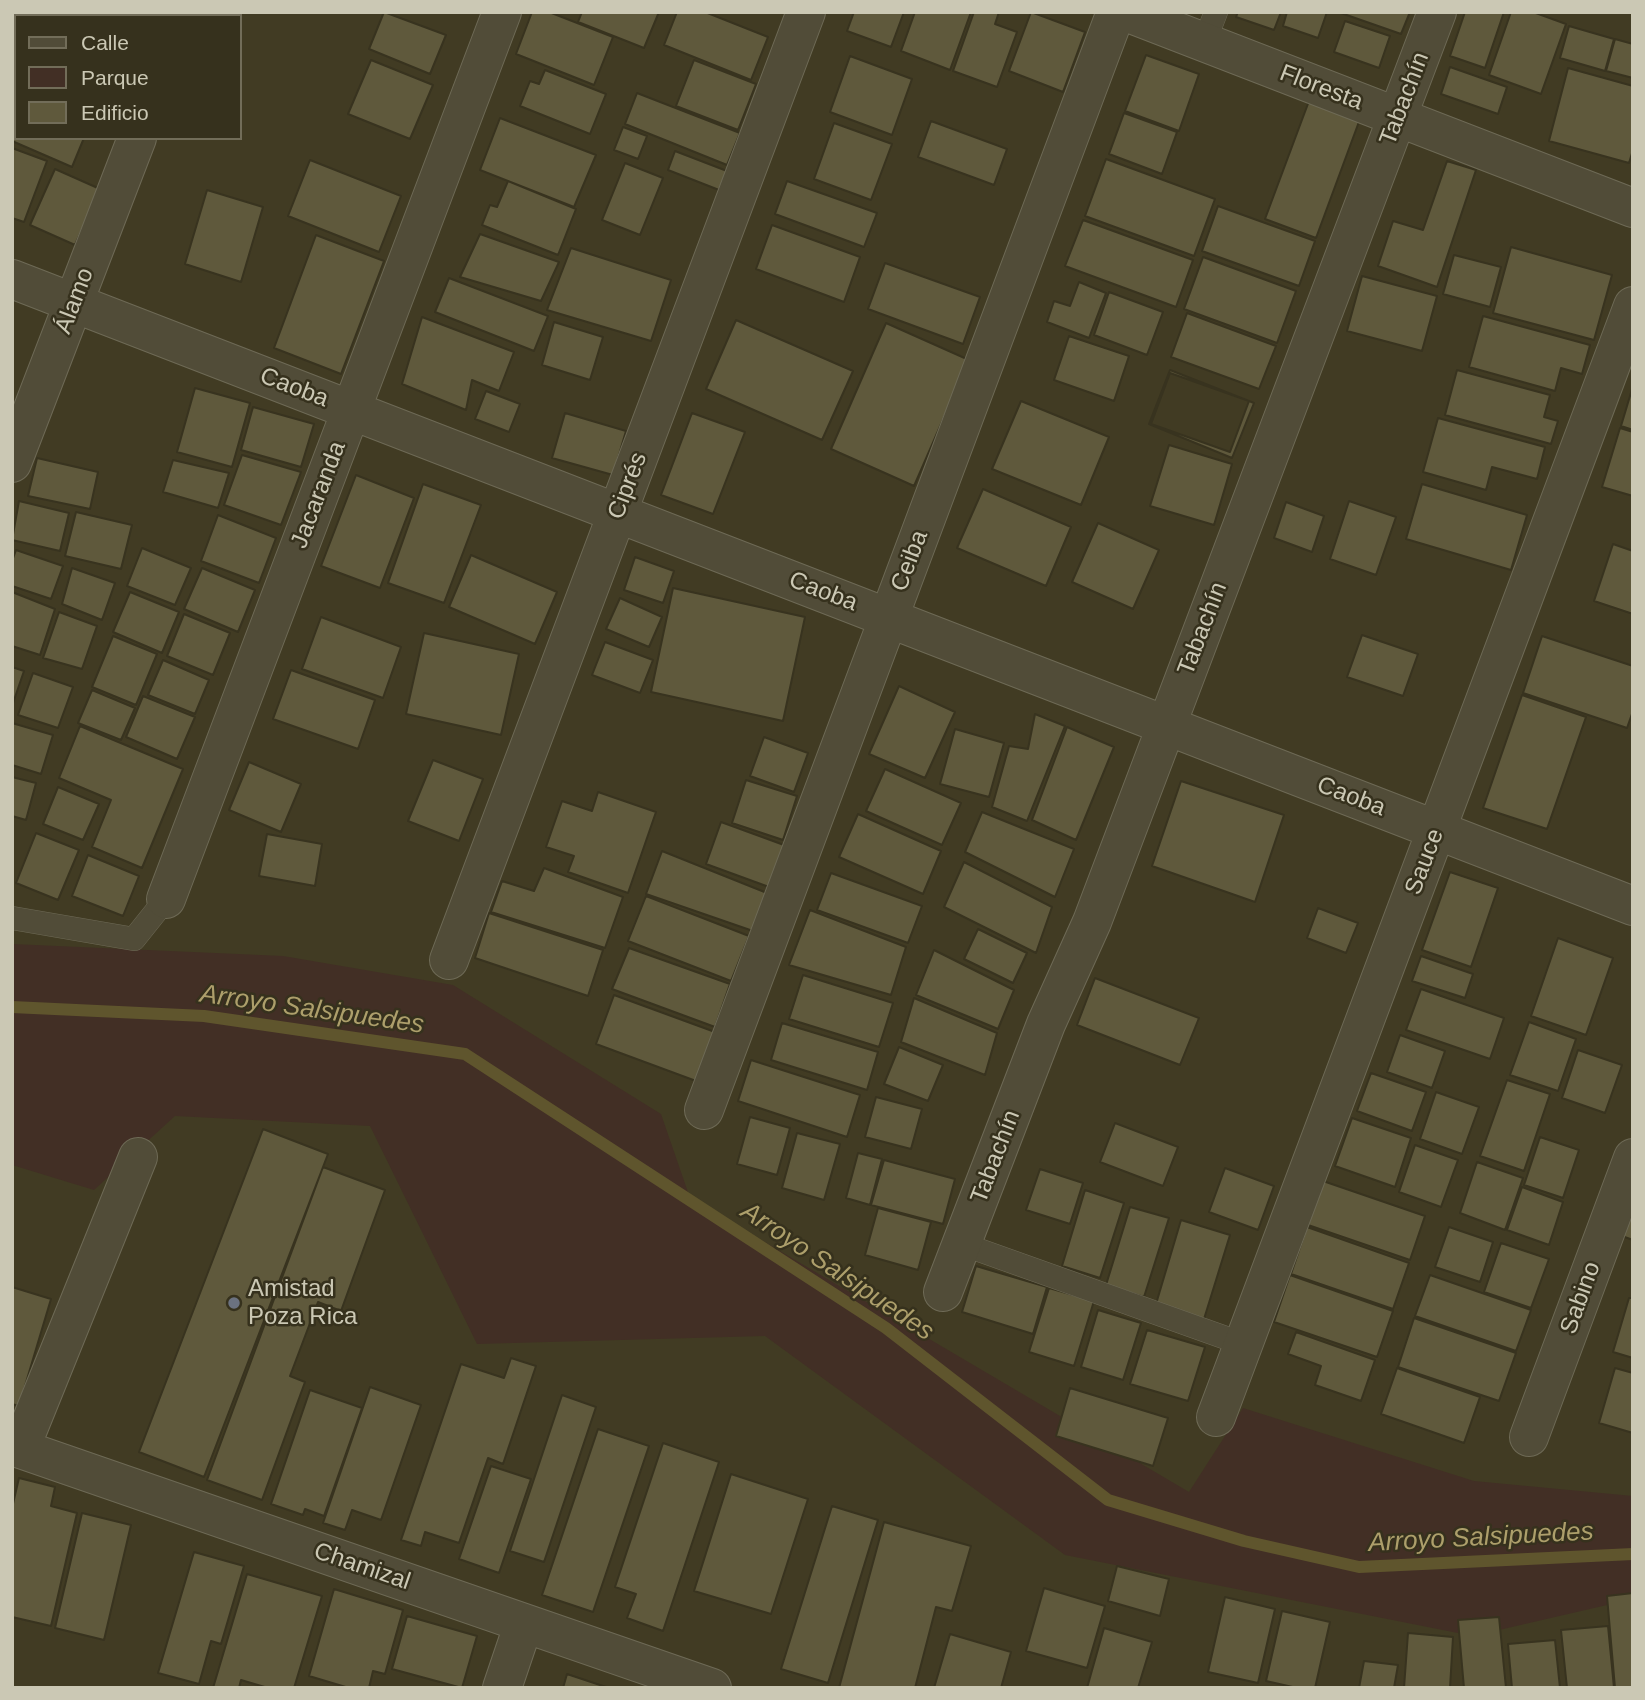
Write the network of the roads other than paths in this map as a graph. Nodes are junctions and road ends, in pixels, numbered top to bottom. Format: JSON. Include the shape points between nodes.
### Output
{"nodes":[{"id":1,"x":502,"y":12,"type":"edge"},
{"id":2,"x":806,"y":12,"type":"edge"},
{"id":3,"x":1116,"y":12,"type":"edge"},
{"id":4,"x":1126,"y":12,"type":"edge"},
{"id":5,"x":1437,"y":12,"type":"edge"},
{"id":6,"x":1210,"y":27,"type":"edge"},
{"id":7,"x":1398,"y":117,"type":"junction"},
{"id":8,"x":136,"y":140,"type":"edge"},
{"id":9,"x":1633,"y":208,"type":"edge"},
{"id":10,"x":12,"y":279,"type":"edge"},
{"id":11,"x":74,"y":303,"type":"junction"},
{"id":12,"x":1633,"y":306,"type":"edge"},
{"id":13,"x":352,"y":410,"type":"junction"},
{"id":14,"x":12,"y":463,"type":"edge"},
{"id":15,"x":618,"y":513,"type":"junction"},
{"id":16,"x":889,"y":618,"type":"junction"},
{"id":17,"x":1167,"y":726,"type":"junction"},
{"id":18,"x":1436,"y":830,"type":"junction"},
{"id":19,"x":166,"y":899,"type":"joint"},
{"id":20,"x":1633,"y":905,"type":"edge"},
{"id":21,"x":12,"y":918,"type":"edge"},
{"id":22,"x":449,"y":960,"type":"dead end"},
{"id":23,"x":704,"y":1110,"type":"dead end"},
{"id":24,"x":138,"y":1157,"type":"dead end"},
{"id":25,"x":1633,"y":1158,"type":"edge"},
{"id":26,"x":962,"y":1244,"type":"junction"},
{"id":27,"x":943,"y":1292,"type":"dead end"},
{"id":28,"x":1242,"y":1344,"type":"junction"},
{"id":29,"x":1216,"y":1417,"type":"dead end"},
{"id":30,"x":1529,"y":1437,"type":"dead end"},
{"id":31,"x":16,"y":1448,"type":"edge"},
{"id":32,"x":524,"y":1623,"type":"junction"},
{"id":33,"x":502,"y":1688,"type":"edge"},
{"id":34,"x":712,"y":1688,"type":"edge"}],
"edges":[{"from":1,"to":13,"type":"street","name":"Jacaranda"},
{"from":2,"to":15,"type":"street","name":"Ciprés"},
{"from":3,"to":16,"type":"street","name":"Ceiba"},
{"from":4,"to":6,"type":"street","name":"Floresta"},
{"from":5,"to":7,"type":"street","name":"Tabachín"},
{"from":6,"to":7,"type":"street","name":"Floresta"},
{"from":7,"to":9,"type":"street","name":"Floresta"},
{"from":7,"to":17,"type":"street","name":"Tabachín"},
{"from":8,"to":11,"type":"street","name":"Álamo"},
{"from":10,"to":11,"type":"street","name":"Caoba"},
{"from":11,"to":13,"type":"street","name":"Caoba"},
{"from":11,"to":14,"type":"street","name":"Álamo"},
{"from":12,"to":18,"type":"street","name":"Sauce"},
{"from":13,"to":15,"type":"street","name":"Caoba"},
{"from":13,"to":19,"type":"street","name":"Jacaranda"},
{"from":15,"to":16,"type":"street","name":"Caoba"},
{"from":15,"to":22,"type":"street","name":"Ciprés"},
{"from":16,"to":17,"type":"street","name":"Caoba"},
{"from":16,"to":23,"type":"street","name":"Ceiba"},
{"from":17,"to":18,"type":"street","name":"Caoba"},
{"from":17,"to":26,"type":"street","name":"Tabachín"},
{"from":18,"to":20,"type":"street","name":"Caoba"},
{"from":18,"to":28,"type":"street","name":"Sauce"},
{"from":19,"to":21,"type":"lane","via":[[134,939]]},
{"from":24,"to":31,"type":"street"},
{"from":25,"to":30,"type":"street","name":"Sabino"},
{"from":26,"to":27,"type":"street","name":"Tabachín"},
{"from":26,"to":28,"type":"lane"},
{"from":28,"to":29,"type":"street","name":"Sauce"},
{"from":31,"to":32,"type":"street","name":"Chamizal"},
{"from":32,"to":33,"type":"street"},
{"from":32,"to":34,"type":"street","name":"Chamizal"}]}
